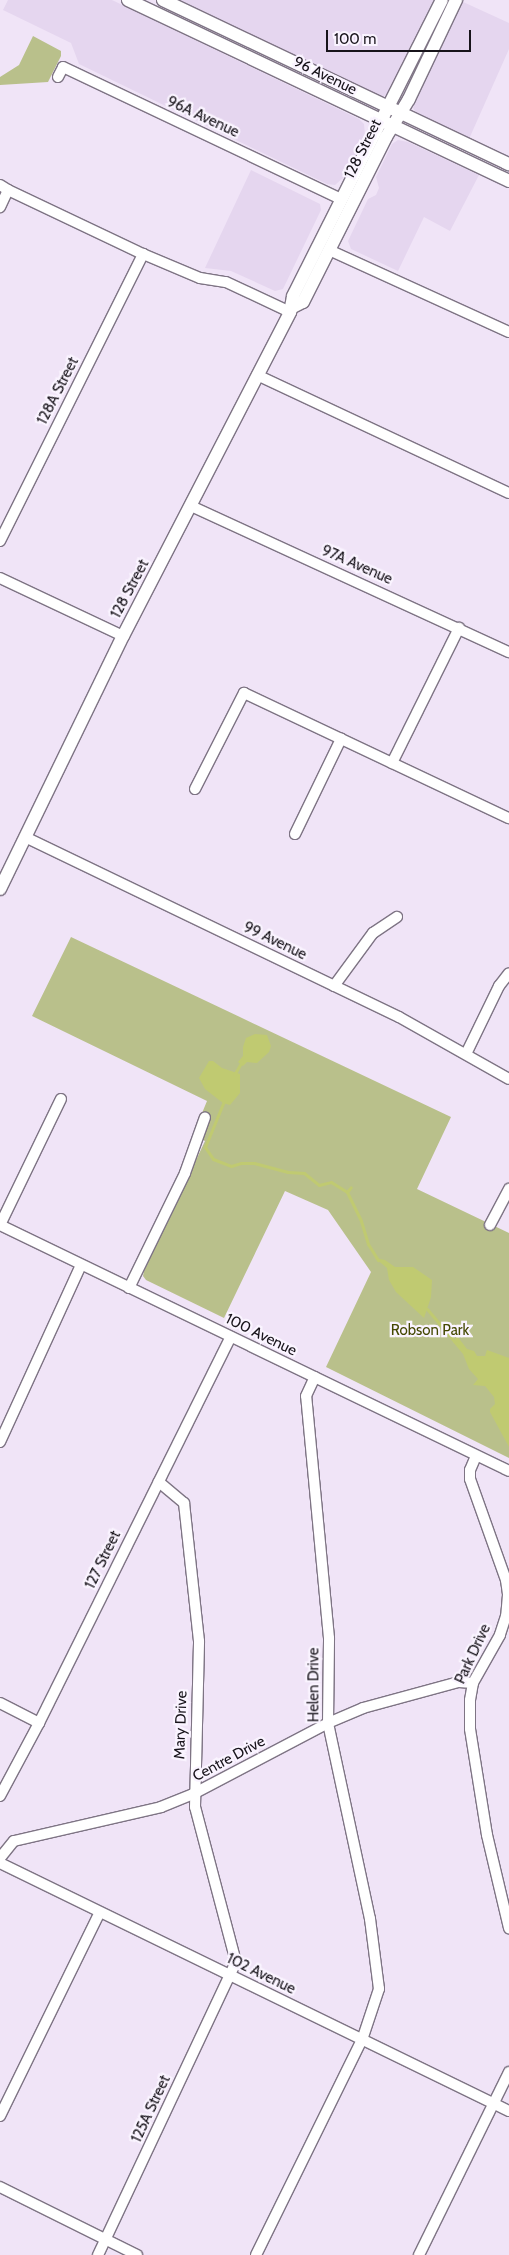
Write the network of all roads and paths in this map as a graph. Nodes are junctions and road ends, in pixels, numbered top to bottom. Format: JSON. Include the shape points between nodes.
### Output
{"nodes":[{"id":1,"x":128,"y":0,"type":"edge"},
{"id":2,"x":163,"y":0,"type":"edge"},
{"id":3,"x":442,"y":0,"type":"edge"},
{"id":4,"x":456,"y":0,"type":"edge"},
{"id":5,"x":178,"y":8,"type":"junction"},
{"id":6,"x":152,"y":12,"type":"junction"},
{"id":7,"x":196,"y":32,"type":"junction"},
{"id":8,"x":228,"y":32,"type":"junction"},
{"id":9,"x":58,"y":77,"type":"dead end"},
{"id":10,"x":394,"y":111,"type":"junction"},
{"id":11,"x":386,"y":124,"type":"junction"},
{"id":12,"x":509,"y":164,"type":"edge"},
{"id":13,"x":509,"y":181,"type":"edge"},
{"id":14,"x":4,"y":187,"type":"edge"},
{"id":15,"x":341,"y":199,"type":"junction"},
{"id":16,"x":0,"y":207,"type":"edge"},
{"id":17,"x":329,"y":250,"type":"junction"},
{"id":18,"x":143,"y":254,"type":"junction"},
{"id":19,"x":291,"y":310,"type":"junction"},
{"id":20,"x":509,"y":332,"type":"edge"},
{"id":21,"x":257,"y":375,"type":"junction"},
{"id":22,"x":509,"y":493,"type":"edge"},
{"id":23,"x":191,"y":506,"type":"junction"},
{"id":24,"x":0,"y":540,"type":"edge"},
{"id":25,"x":0,"y":578,"type":"edge"},
{"id":26,"x":459,"y":628,"type":"junction"},
{"id":27,"x":123,"y":636,"type":"junction"},
{"id":28,"x":509,"y":652,"type":"edge"},
{"id":29,"x":341,"y":739,"type":"junction"},
{"id":30,"x":392,"y":763,"type":"junction"},
{"id":31,"x":195,"y":789,"type":"dead end"},
{"id":32,"x":509,"y":818,"type":"edge"},
{"id":33,"x":295,"y":834,"type":"dead end"},
{"id":34,"x":25,"y":837,"type":"junction"},
{"id":35,"x":0,"y":889,"type":"edge"},
{"id":36,"x":397,"y":917,"type":"dead end"},
{"id":37,"x":509,"y":973,"type":"edge"},
{"id":38,"x":334,"y":986,"type":"junction"},
{"id":39,"x":466,"y":1054,"type":"junction"},
{"id":40,"x":509,"y":1079,"type":"edge"},
{"id":41,"x":61,"y":1099,"type":"dead end"},
{"id":42,"x":206,"y":1116,"type":"dead end"},
{"id":43,"x":509,"y":1189,"type":"edge"},
{"id":44,"x":0,"y":1225,"type":"edge"},
{"id":45,"x":490,"y":1225,"type":"dead end"},
{"id":46,"x":81,"y":1264,"type":"junction"},
{"id":47,"x":129,"y":1288,"type":"junction"},
{"id":48,"x":231,"y":1336,"type":"junction"},
{"id":49,"x":315,"y":1377,"type":"junction"},
{"id":50,"x":0,"y":1442,"type":"edge"},
{"id":51,"x":476,"y":1456,"type":"junction"},
{"id":52,"x":509,"y":1472,"type":"edge"},
{"id":53,"x":158,"y":1482,"type":"junction"},
{"id":54,"x":473,"y":1683,"type":"junction"},
{"id":55,"x":0,"y":1703,"type":"edge"},
{"id":56,"x":39,"y":1723,"type":"junction"},
{"id":57,"x":328,"y":1723,"type":"junction"},
{"id":58,"x":193,"y":1794,"type":"junction"},
{"id":59,"x":0,"y":1796,"type":"edge"},
{"id":60,"x":0,"y":1858,"type":"edge"},
{"id":61,"x":0,"y":1863,"type":"edge"},
{"id":62,"x":100,"y":1912,"type":"junction"},
{"id":63,"x":509,"y":1928,"type":"edge"},
{"id":64,"x":231,"y":1976,"type":"junction"},
{"id":65,"x":362,"y":2040,"type":"junction"},
{"id":66,"x":509,"y":2072,"type":"edge"},
{"id":67,"x":493,"y":2103,"type":"junction"},
{"id":68,"x":509,"y":2111,"type":"edge"},
{"id":69,"x":0,"y":2116,"type":"edge"},
{"id":70,"x":0,"y":2187,"type":"edge"},
{"id":71,"x":106,"y":2240,"type":"junction"},
{"id":72,"x":98,"y":2255,"type":"edge"},
{"id":73,"x":137,"y":2255,"type":"edge"},
{"id":74,"x":256,"y":2255,"type":"edge"},
{"id":75,"x":419,"y":2255,"type":"edge"}],
"edges":[{"from":1,"to":6,"type":"main road","name":"96 Avenue"},
{"from":2,"to":5,"type":"main road","name":"96 Avenue"},
{"from":3,"to":10,"type":"main road","name":"128 Street"},
{"from":4,"to":10,"type":"main road","name":"128 Street"},
{"from":5,"to":6,"type":"main road"},
{"from":5,"to":8,"type":"main road","name":"96 Avenue"},
{"from":6,"to":7,"type":"main road","name":"96 Avenue"},
{"from":7,"to":8,"type":"main road"},
{"from":7,"to":11,"type":"main road","name":"96 Avenue"},
{"from":8,"to":10,"type":"main road","name":"96 Avenue"},
{"from":9,"to":15,"type":"street","name":"96A Avenue","via":[[63,67]]},
{"from":10,"to":11,"type":"main road","name":"128 Street"},
{"from":10,"to":12,"type":"main road","name":"96 Avenue"},
{"from":11,"to":13,"type":"main road","name":"96 Avenue"},
{"from":11,"to":15,"type":"main road","name":"128 Street"},
{"from":11,"to":17,"type":"main road","name":"128 Street"},
{"from":14,"to":16,"type":"street"},
{"from":14,"to":18,"type":"street"},
{"from":15,"to":19,"type":"main road","name":"128 Street","via":[[292,296]]},
{"from":17,"to":19,"type":"main road","name":"128 Street","via":[[303,302]]},
{"from":17,"to":20,"type":"street"},
{"from":18,"to":19,"type":"street","via":[[200,278],[226,282]]},
{"from":18,"to":24,"type":"street","name":"128A Street"},
{"from":19,"to":21,"type":"main road","name":"128 Street"},
{"from":21,"to":22,"type":"street"},
{"from":21,"to":23,"type":"main road","name":"128 Street"},
{"from":23,"to":26,"type":"street","name":"97A Avenue"},
{"from":23,"to":27,"type":"main road","name":"128 Street"},
{"from":25,"to":27,"type":"street"},
{"from":26,"to":28,"type":"street","name":"97A Avenue"},
{"from":26,"to":30,"type":"street"},
{"from":27,"to":34,"type":"main road","name":"128 Street"},
{"from":29,"to":30,"type":"street"},
{"from":29,"to":31,"type":"street","via":[[244,693]]},
{"from":29,"to":33,"type":"street"},
{"from":30,"to":32,"type":"street"},
{"from":34,"to":35,"type":"main road","name":"128 Street"},
{"from":34,"to":38,"type":"street","name":"99 Avenue"},
{"from":36,"to":38,"type":"street","via":[[373,933]]},
{"from":37,"to":39,"type":"street","via":[[499,986]]},
{"from":38,"to":39,"type":"street","name":"99 Avenue"},
{"from":39,"to":40,"type":"street","name":"99 Avenue"},
{"from":41,"to":44,"type":"street"},
{"from":42,"to":47,"type":"street","via":[[185,1172]]},
{"from":43,"to":45,"type":"street"},
{"from":44,"to":46,"type":"street","name":"100 Avenue"},
{"from":46,"to":47,"type":"street","name":"100 Avenue"},
{"from":46,"to":50,"type":"street"},
{"from":47,"to":48,"type":"street","name":"100 Avenue"},
{"from":48,"to":49,"type":"street","name":"100 Avenue"},
{"from":48,"to":53,"type":"street","name":"127 Street"},
{"from":49,"to":51,"type":"street","name":"100 Avenue"},
{"from":49,"to":57,"type":"street","name":"Helen Drive","via":[[306,1396],[329,1638]]},
{"from":51,"to":52,"type":"street","name":"100 Avenue"},
{"from":51,"to":54,"type":"street","name":"Park Drive","via":[[470,1479],[506,1580],[508,1595],[500,1635]]},
{"from":53,"to":56,"type":"street","name":"127 Street"},
{"from":53,"to":58,"type":"street","name":"Mary Drive","via":[[184,1503],[199,1641]]},
{"from":54,"to":57,"type":"street","name":"Centre Drive","via":[[460,1682],[363,1708]]},
{"from":54,"to":63,"type":"street","name":"Park Drive","via":[[470,1711],[473,1750],[487,1835]]},
{"from":55,"to":56,"type":"street"},
{"from":56,"to":59,"type":"street","name":"127 Street"},
{"from":57,"to":58,"type":"street","name":"Centre Drive"},
{"from":57,"to":65,"type":"street","name":"Helen Drive","via":[[370,1918],[379,1989]]},
{"from":58,"to":60,"type":"street","name":"Centre Drive","via":[[161,1806],[14,1841]]},
{"from":58,"to":64,"type":"street","name":"Mary Drive","via":[[236,1962]]},
{"from":61,"to":62,"type":"street","name":"102 Avenue"},
{"from":62,"to":64,"type":"street","name":"102 Avenue"},
{"from":62,"to":69,"type":"street"},
{"from":64,"to":65,"type":"street","name":"102 Avenue"},
{"from":64,"to":71,"type":"street","name":"125A Street"},
{"from":65,"to":67,"type":"street","name":"102 Avenue"},
{"from":65,"to":74,"type":"street","name":"Helen Drive"},
{"from":66,"to":67,"type":"street"},
{"from":67,"to":68,"type":"street","name":"102 Avenue"},
{"from":67,"to":75,"type":"street"},
{"from":70,"to":71,"type":"street"},
{"from":71,"to":72,"type":"street","name":"125A Street"},
{"from":71,"to":73,"type":"street"}]}
